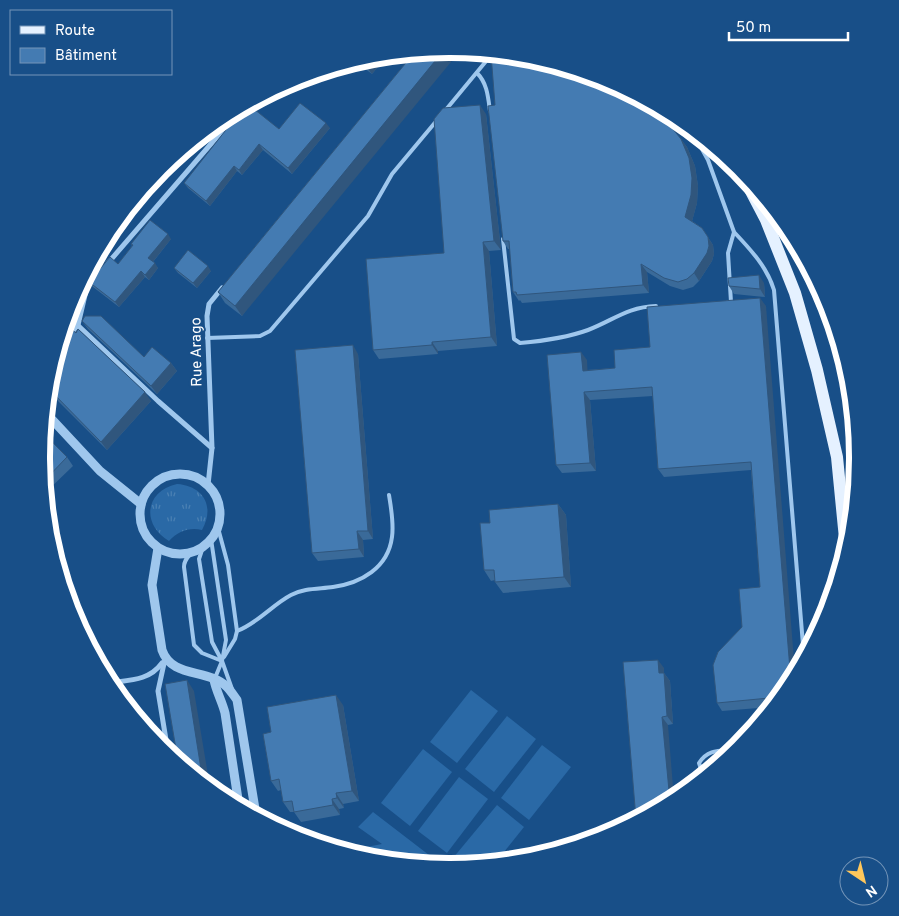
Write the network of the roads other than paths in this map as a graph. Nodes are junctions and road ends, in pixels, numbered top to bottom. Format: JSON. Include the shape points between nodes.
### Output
{"nodes":[{"id":1,"x":486,"y":60,"type":"edge"},
{"id":2,"x":476,"y":72,"type":"junction"},
{"id":3,"x":490,"y":113,"type":"edge"},
{"id":4,"x":224,"y":129,"type":"edge"},
{"id":5,"x":702,"y":148,"type":"edge"},
{"id":6,"x":759,"y":207,"type":"edge"},
{"id":7,"x":503,"y":231,"type":"edge"},
{"id":8,"x":734,"y":232,"type":"junction"},
{"id":9,"x":106,"y":265,"type":"edge"},
{"id":10,"x":100,"y":272,"type":"edge"},
{"id":11,"x":228,"y":282,"type":"edge"},
{"id":12,"x":90,"y":284,"type":"edge"},
{"id":13,"x":86,"y":293,"type":"edge"},
{"id":14,"x":721,"y":303,"type":"edge"},
{"id":15,"x":664,"y":306,"type":"edge"},
{"id":16,"x":74,"y":321,"type":"edge"},
{"id":17,"x":78,"y":325,"type":"junction"},
{"id":18,"x":70,"y":334,"type":"edge"},
{"id":19,"x":207,"y":338,"type":"junction"},
{"id":20,"x":52,"y":419,"type":"edge"},
{"id":21,"x":212,"y":448,"type":"junction"},
{"id":22,"x":208,"y":485,"type":"junction"},
{"id":23,"x":389,"y":495,"type":"dead end"},
{"id":24,"x":141,"y":504,"type":"junction"},
{"id":25,"x":843,"y":523,"type":"edge"},
{"id":26,"x":218,"y":528,"type":"junction"},
{"id":27,"x":211,"y":539,"type":"junction"},
{"id":28,"x":203,"y":547,"type":"junction"},
{"id":29,"x":158,"y":548,"type":"junction"},
{"id":30,"x":192,"y":552,"type":"junction"},
{"id":31,"x":237,"y":631,"type":"junction"},
{"id":32,"x":803,"y":644,"type":"edge"},
{"id":33,"x":165,"y":659,"type":"junction"},
{"id":34,"x":222,"y":661,"type":"junction"},
{"id":35,"x":214,"y":680,"type":"junction"},
{"id":36,"x":118,"y":681,"type":"edge"},
{"id":37,"x":237,"y":700,"type":"junction"},
{"id":38,"x":166,"y":739,"type":"edge"},
{"id":39,"x":721,"y":751,"type":"edge"},
{"id":40,"x":701,"y":768,"type":"edge"},
{"id":41,"x":238,"y":797,"type":"edge"},
{"id":42,"x":255,"y":806,"type":"edge"}],
"edges":[{"from":1,"to":2,"type":"lane"},
{"from":2,"to":3,"type":"lane","via":[[488,94]]},
{"from":2,"to":19,"type":"lane","via":[[392,174],[368,216],[270,331],[260,336]]},
{"from":4,"to":9,"type":"street"},
{"from":5,"to":8,"type":"lane"},
{"from":6,"to":25,"type":"main road","via":[[795,293],[815,362],[837,457]]},
{"from":7,"to":15,"type":"lane","via":[[514,340],[520,343],[568,336],[630,310]]},
{"from":8,"to":14,"type":"lane","via":[[728,253],[731,302]]},
{"from":8,"to":32,"type":"lane","via":[[754,253],[770,277],[774,290]]},
{"from":10,"to":12,"type":"street"},
{"from":11,"to":19,"type":"street","name":"Rue Arago","via":[[209,304]]},
{"from":13,"to":17,"type":"street"},
{"from":16,"to":17,"type":"street"},
{"from":17,"to":18,"type":"street"},
{"from":17,"to":21,"type":"street"},
{"from":19,"to":21,"type":"street","name":"Rue Arago"},
{"from":20,"to":24,"type":"street","via":[[100,471]]},
{"from":21,"to":22,"type":"street","name":"Rue Arago"},
{"from":22,"to":24,"type":"street","via":[[184,474],[167,476],[148,490]]},
{"from":22,"to":26,"type":"street","via":[[220,509]]},
{"from":23,"to":31,"type":"lane","via":[[392,537],[378,568],[349,584],[292,595]]},
{"from":24,"to":29,"type":"street","via":[[141,524]]},
{"from":26,"to":27,"type":"street"},
{"from":26,"to":31,"type":"lane","via":[[228,566]]},
{"from":27,"to":28,"type":"street"},
{"from":27,"to":34,"type":"lane","via":[[226,640]]},
{"from":28,"to":30,"type":"street"},
{"from":28,"to":34,"type":"lane","via":[[199,559],[212,642]]},
{"from":29,"to":30,"type":"street","via":[[178,554]]},
{"from":29,"to":33,"type":"street","via":[[152,585]]},
{"from":30,"to":34,"type":"lane","via":[[184,567],[194,645],[202,653]]},
{"from":31,"to":34,"type":"lane"},
{"from":33,"to":35,"type":"street","via":[[175,667]]},
{"from":33,"to":36,"type":"street","via":[[150,676]]},
{"from":33,"to":38,"type":"street","via":[[158,691]]},
{"from":34,"to":35,"type":"lane"},
{"from":34,"to":37,"type":"lane"},
{"from":35,"to":37,"type":"street","via":[[227,686]]},
{"from":35,"to":41,"type":"street","via":[[225,713]]},
{"from":37,"to":42,"type":"street"},
{"from":39,"to":40,"type":"lane","via":[[703,756],[699,763]]}]}
